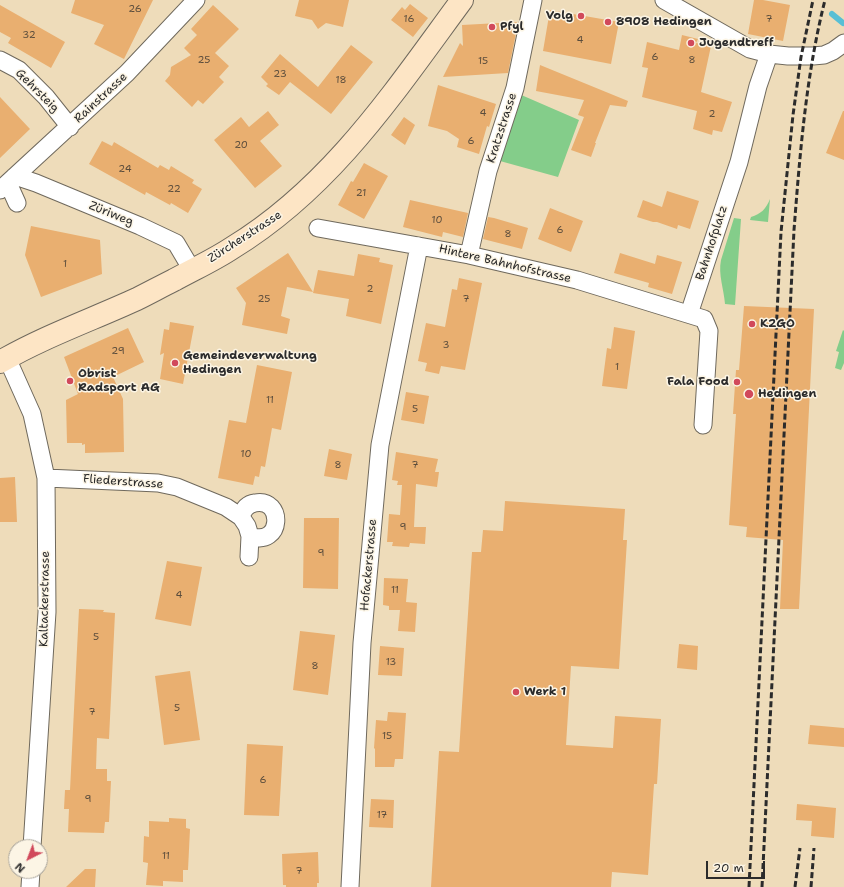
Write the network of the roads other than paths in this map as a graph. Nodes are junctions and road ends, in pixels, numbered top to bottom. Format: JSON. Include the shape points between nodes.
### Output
{"nodes":[{"id":1,"x":196,"y":0,"type":"edge"},
{"id":2,"x":462,"y":0,"type":"edge"},
{"id":3,"x":533,"y":0,"type":"edge"},
{"id":4,"x":664,"y":0,"type":"edge"},
{"id":5,"x":840,"y":52,"type":"edge"},
{"id":6,"x":769,"y":54,"type":"junction"},
{"id":7,"x":0,"y":60,"type":"edge"},
{"id":8,"x":70,"y":127,"type":"junction"},
{"id":9,"x":8,"y":183,"type":"edge"},
{"id":10,"x":17,"y":203,"type":"dead end"},
{"id":11,"x":318,"y":228,"type":"dead end"},
{"id":12,"x":419,"y":246,"type":"junction"},
{"id":13,"x":469,"y":255,"type":"junction"},
{"id":14,"x":192,"y":270,"type":"junction"},
{"id":15,"x":689,"y":314,"type":"junction"},
{"id":16,"x":4,"y":360,"type":"edge"},
{"id":17,"x":703,"y":425,"type":"dead end"},
{"id":18,"x":46,"y":478,"type":"junction"},
{"id":19,"x":240,"y":517,"type":"junction"},
{"id":20,"x":250,"y":536,"type":"junction"},
{"id":21,"x":249,"y":557,"type":"dead end"},
{"id":22,"x":33,"y":839,"type":"edge"},
{"id":23,"x":350,"y":887,"type":"edge"}],
"edges":[{"from":1,"to":8,"type":"street","name":"Rainstrasse","via":[[127,74]]},
{"from":2,"to":14,"type":"main road","name":"Zürcherstrasse","via":[[373,119],[300,198],[268,225]]},
{"from":3,"to":13,"type":"street","name":"Kratzstrasse","via":[[515,88],[488,171]]},
{"from":4,"to":6,"type":"street","via":[[750,49]]},
{"from":5,"to":6,"type":"street","via":[[801,57]]},
{"from":6,"to":15,"type":"street","name":"Bahnhofplatz","via":[[758,86],[739,162]]},
{"from":7,"to":8,"type":"street","name":"Gehrsteig","via":[[19,70],[46,97]]},
{"from":8,"to":9,"type":"street","name":"Rainstrasse"},
{"from":9,"to":10,"type":"street"},
{"from":9,"to":14,"type":"street","name":"Züriweg","via":[[36,183],[176,243]]},
{"from":11,"to":12,"type":"street","name":"Hintere Bahnhofstrasse"},
{"from":12,"to":13,"type":"street","name":"Hintere Bahnhofstrasse"},
{"from":12,"to":23,"type":"street","name":"Hofackerstrasse","via":[[380,445],[362,643]]},
{"from":13,"to":15,"type":"street","name":"Hintere Bahnhofstrasse","via":[[577,280]]},
{"from":14,"to":16,"type":"main road","name":"Zürcherstrasse"},
{"from":15,"to":17,"type":"street","via":[[704,319],[709,331]]},
{"from":16,"to":18,"type":"street","name":"Kaltackerstrasse","via":[[32,414]]},
{"from":18,"to":19,"type":"street","name":"Fliederstrasse","via":[[164,484],[206,498]]},
{"from":18,"to":22,"type":"street","name":"Kaltackerstrasse","via":[[47,612]]},
{"from":19,"to":20,"type":"street","name":"Fliederstrasse","via":[[247,526]]},
{"from":19,"to":20,"type":"street","via":[[246,507],[257,502],[269,506],[276,514],[272,533],[262,538]]},
{"from":20,"to":21,"type":"street","name":"Fliederstrasse"}]}
